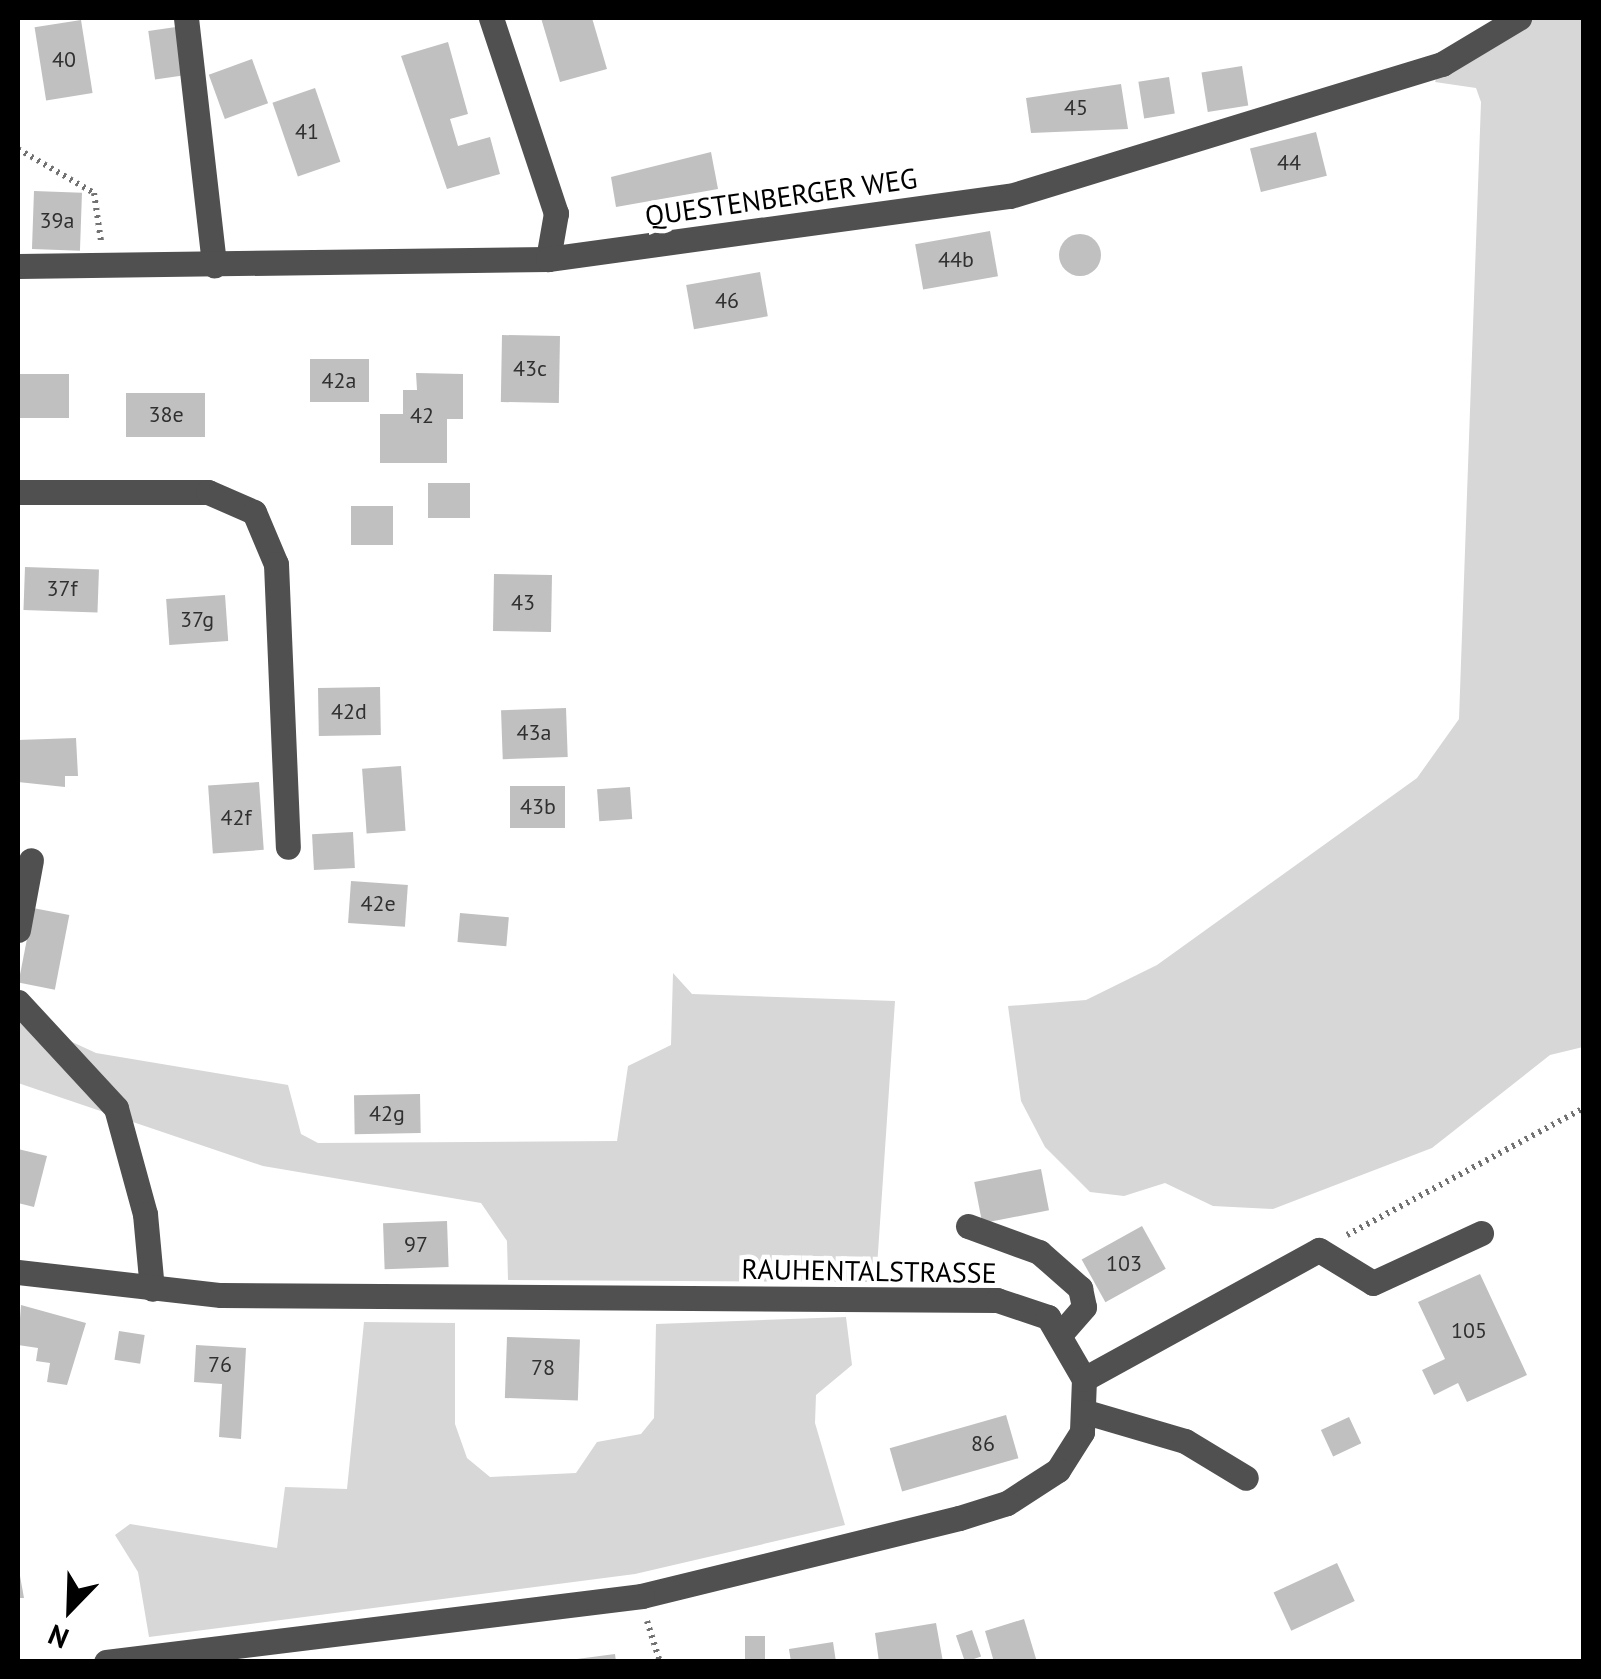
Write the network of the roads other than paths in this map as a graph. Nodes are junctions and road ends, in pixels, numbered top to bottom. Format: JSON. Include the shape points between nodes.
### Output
{"nodes":[{"id":1,"x":186,"y":18,"type":"edge"},
{"id":2,"x":491,"y":18,"type":"edge"},
{"id":3,"x":1519,"y":18,"type":"edge"},
{"id":4,"x":548,"y":260,"type":"junction"},
{"id":5,"x":214,"y":265,"type":"junction"},
{"id":6,"x":18,"y":266,"type":"edge"},
{"id":7,"x":18,"y":492,"type":"edge"},
{"id":8,"x":288,"y":846,"type":"dead end"},
{"id":9,"x":31,"y":860,"type":"dead end"},
{"id":10,"x":18,"y":930,"type":"edge"},
{"id":11,"x":18,"y":1002,"type":"edge"},
{"id":12,"x":968,"y":1226,"type":"dead end"},
{"id":13,"x":1481,"y":1233,"type":"dead end"},
{"id":14,"x":18,"y":1272,"type":"edge"},
{"id":15,"x":152,"y":1289,"type":"junction"},
{"id":16,"x":1064,"y":1331,"type":"junction"},
{"id":17,"x":1084,"y":1378,"type":"junction"},
{"id":18,"x":1086,"y":1412,"type":"junction"},
{"id":19,"x":1246,"y":1478,"type":"dead end"},
{"id":20,"x":106,"y":1662,"type":"edge"}],
"edges":[{"from":1,"to":5,"type":"street"},
{"from":2,"to":4,"type":"street","via":[[556,212]]},
{"from":3,"to":4,"type":"street","name":"QUESTENBERGER WEG","via":[[1442,64],[1010,196]]},
{"from":4,"to":5,"type":"street","name":"QUESTENBERGER WEG"},
{"from":5,"to":6,"type":"street","name":"QUESTENBERGER WEG"},
{"from":7,"to":8,"type":"street","via":[[208,492],[254,512],[276,564]]},
{"from":9,"to":10,"type":"street"},
{"from":11,"to":15,"type":"street","via":[[116,1108],[145,1214]]},
{"from":12,"to":16,"type":"street","via":[[1039,1252],[1080,1288],[1084,1307]]},
{"from":13,"to":17,"type":"street","via":[[1373,1282],[1319,1250]]},
{"from":14,"to":15,"type":"street","name":"RAUHENTALSTRASSE"},
{"from":15,"to":16,"type":"street","name":"RAUHENTALSTRASSE","via":[[997,1300]]},
{"from":16,"to":17,"type":"street"},
{"from":17,"to":18,"type":"street"},
{"from":18,"to":19,"type":"street","via":[[1185,1442]]},
{"from":18,"to":20,"type":"street","via":[[1058,1470],[1007,1503],[642,1596]]}]}
